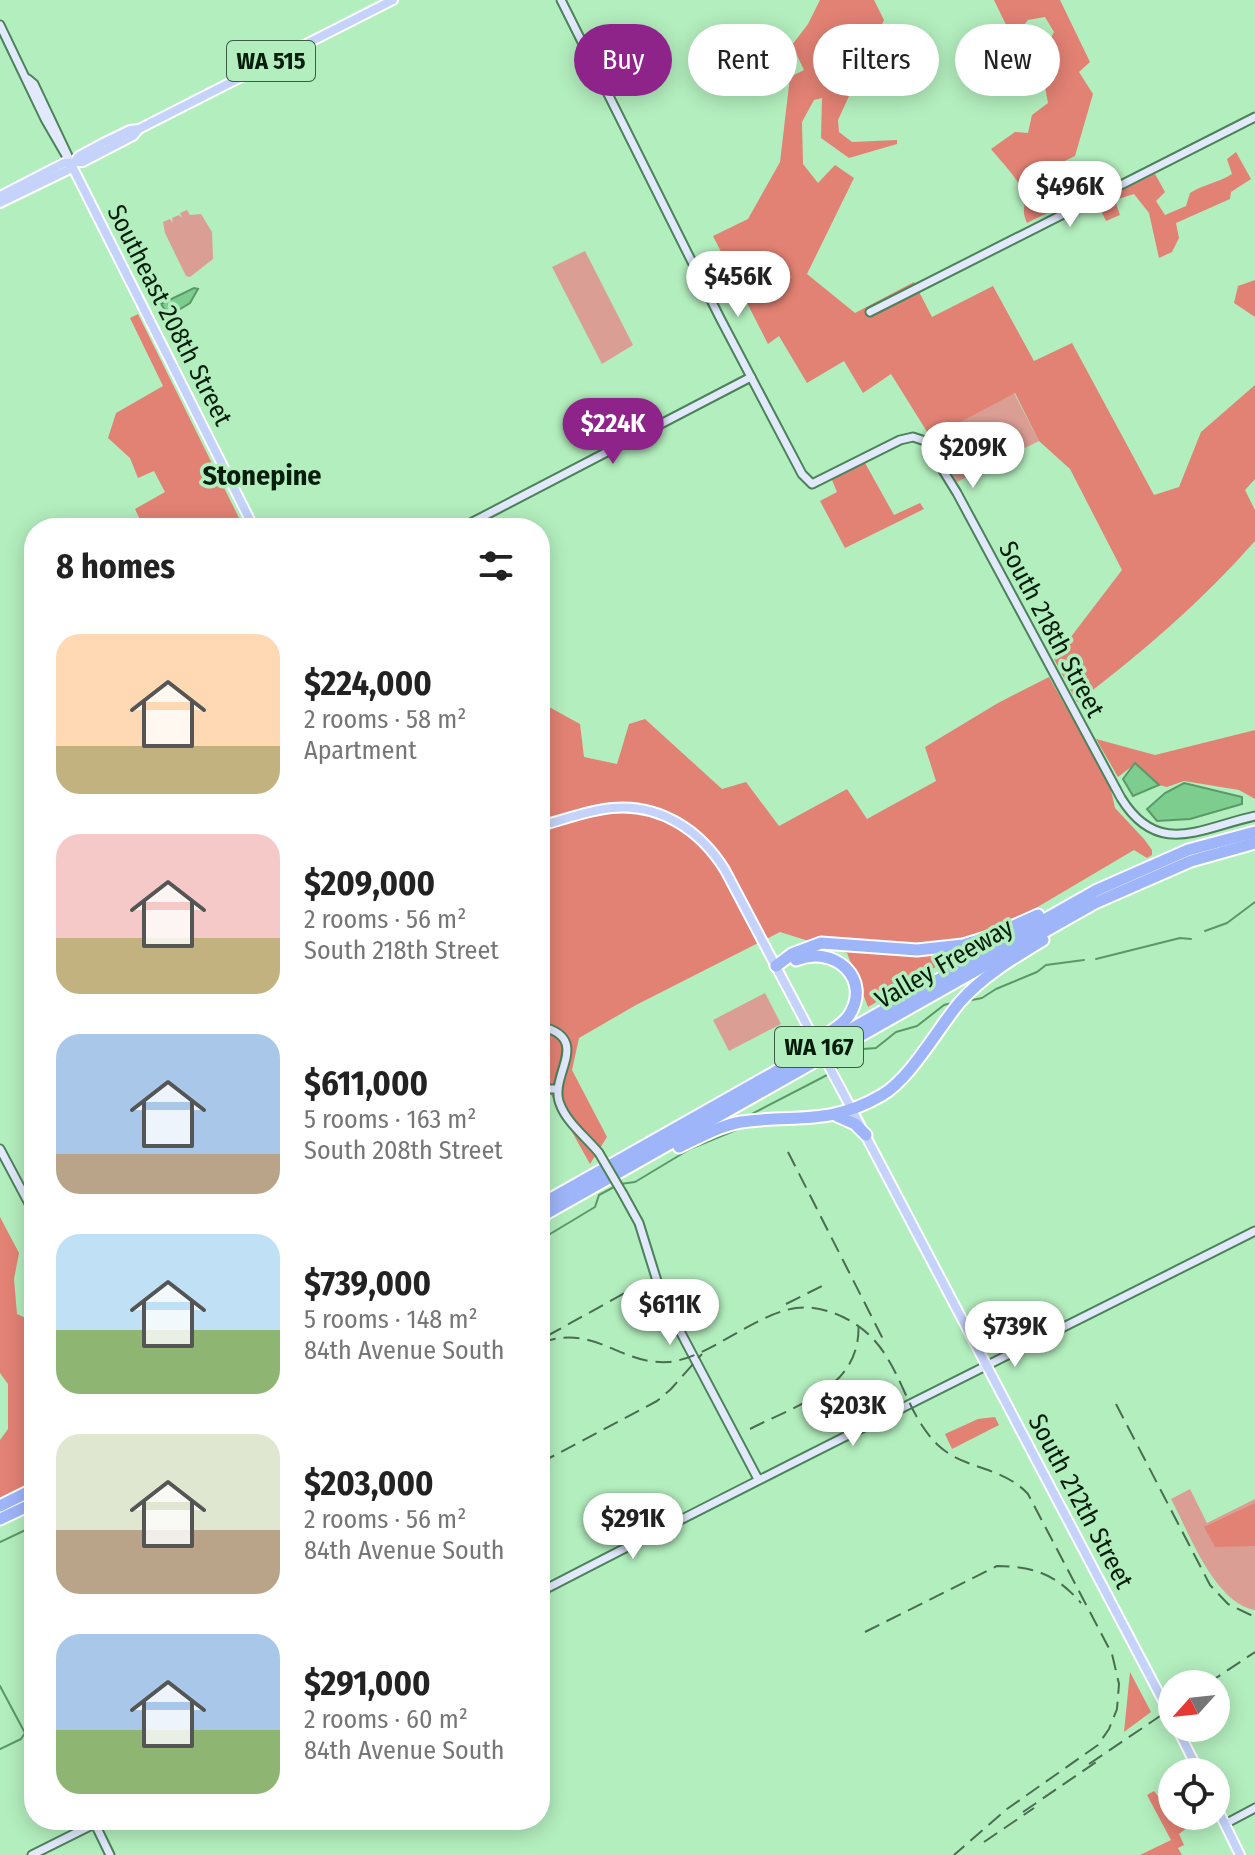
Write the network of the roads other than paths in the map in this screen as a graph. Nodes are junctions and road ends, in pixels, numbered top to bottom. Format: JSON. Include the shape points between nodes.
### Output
{"nodes":[{"id":1,"x":393,"y":0,"type":"edge"},
{"id":2,"x":561,"y":0,"type":"edge"},
{"id":3,"x":0,"y":25,"type":"edge"},
{"id":4,"x":1255,"y":117,"type":"edge"},
{"id":5,"x":71,"y":164,"type":"junction"},
{"id":6,"x":0,"y":196,"type":"edge"},
{"id":7,"x":0,"y":203,"type":"edge"},
{"id":8,"x":870,"y":312,"type":"dead end"},
{"id":9,"x":751,"y":377,"type":"junction"},
{"id":10,"x":249,"y":518,"type":"edge"},
{"id":11,"x":480,"y":518,"type":"edge"},
{"id":12,"x":1255,"y":816,"type":"edge"},
{"id":13,"x":550,"y":823,"type":"edge"},
{"id":14,"x":1255,"y":832,"type":"edge"},
{"id":15,"x":1255,"y":843,"type":"edge"},
{"id":16,"x":1165,"y":871,"type":"junction"},
{"id":17,"x":1097,"y":890,"type":"junction"},
{"id":18,"x":776,"y":966,"type":"junction"},
{"id":19,"x":550,"y":1030,"type":"edge"},
{"id":20,"x":550,"y":1089,"type":"edge"},
{"id":21,"x":557,"y":1089,"type":"junction"},
{"id":22,"x":738,"y":1092,"type":"junction"},
{"id":23,"x":853,"y":1111,"type":"junction"},
{"id":24,"x":832,"y":1114,"type":"junction"},
{"id":25,"x":866,"y":1135,"type":"junction"},
{"id":26,"x":0,"y":1149,"type":"edge"},
{"id":27,"x":3,"y":1160,"type":"edge"},
{"id":28,"x":627,"y":1169,"type":"junction"},
{"id":29,"x":24,"y":1196,"type":"edge"},
{"id":30,"x":550,"y":1199,"type":"edge"},
{"id":31,"x":550,"y":1211,"type":"edge"},
{"id":32,"x":1255,"y":1231,"type":"edge"},
{"id":33,"x":988,"y":1366,"type":"junction"},
{"id":34,"x":758,"y":1479,"type":"junction"},
{"id":35,"x":24,"y":1496,"type":"edge"},
{"id":36,"x":0,"y":1508,"type":"edge"},
{"id":37,"x":24,"y":1508,"type":"edge"},
{"id":38,"x":0,"y":1519,"type":"edge"},
{"id":39,"x":550,"y":1587,"type":"edge"},
{"id":40,"x":1158,"y":1691,"type":"edge"},
{"id":41,"x":1255,"y":1808,"type":"edge"},
{"id":42,"x":1230,"y":1821,"type":"edge"},
{"id":43,"x":82,"y":1830,"type":"edge"},
{"id":44,"x":101,"y":1830,"type":"edge"},
{"id":45,"x":1228,"y":1830,"type":"edge"},
{"id":46,"x":32,"y":1855,"type":"edge"},
{"id":47,"x":110,"y":1855,"type":"edge"},
{"id":48,"x":1240,"y":1855,"type":"edge"}],
"edges":[{"from":1,"to":5,"type":"main road","number":"WA 515"},
{"from":2,"to":9,"type":"street"},
{"from":3,"to":5,"type":"street","name":"Southeast 208th Street"},
{"from":4,"to":8,"type":"street"},
{"from":5,"to":6,"type":"main road","number":"WA 515"},
{"from":5,"to":7,"type":"main road","number":"WA 515"},
{"from":5,"to":10,"type":"main road","name":"Southeast 208th Street"},
{"from":9,"to":11,"type":"street"},
{"from":9,"to":12,"type":"street","name":"South 218th Street","via":[[793,457],[815,482],[900,440],[920,438],[930,445],[1121,798],[1141,824],[1182,835]]},
{"from":13,"to":18,"type":"main road","name":"South 212th Street","via":[[613,807],[662,815],[690,829],[714,852]]},
{"from":14,"to":17,"type":"highway","name":"Valley Freeway","number":"WA 167","via":[[1188,850]]},
{"from":15,"to":16,"type":"highway","name":"Valley Freeway","number":"WA 167"},
{"from":16,"to":23,"type":"highway","via":[[1019,955],[970,991],[897,1083]]},
{"from":16,"to":28,"type":"highway","name":"Valley Freeway","number":"WA 167","via":[[1095,903]]},
{"from":17,"to":18,"type":"highway","via":[[963,945],[917,950],[821,943]]},
{"from":17,"to":22,"type":"highway","name":"Valley Freeway","number":"WA 167"},
{"from":18,"to":22,"type":"highway","via":[[814,954],[836,959],[852,977],[854,1003],[839,1026]]},
{"from":18,"to":23,"type":"main road","name":"South 212th Street","bridge":true},
{"from":19,"to":21,"type":"street","via":[[567,1047]]},
{"from":20,"to":21,"type":"street"},
{"from":21,"to":34,"type":"street","bridge":true,"via":[[563,1112],[599,1153],[639,1223],[662,1297]]},
{"from":22,"to":30,"type":"highway","name":"Valley Freeway","number":"WA 167"},
{"from":23,"to":24,"type":"highway"},
{"from":23,"to":25,"type":"main road","name":"South 212th Street"},
{"from":24,"to":25,"type":"highway"},
{"from":24,"to":28,"type":"highway","via":[[717,1129]]},
{"from":25,"to":33,"type":"main road","name":"South 212th Street"},
{"from":26,"to":27,"type":"street"},
{"from":27,"to":29,"type":"street"},
{"from":28,"to":31,"type":"highway","name":"Valley Freeway","number":"WA 167"},
{"from":32,"to":33,"type":"street"},
{"from":33,"to":34,"type":"street"},
{"from":33,"to":40,"type":"main road","name":"South 212th Street"},
{"from":34,"to":39,"type":"street"},
{"from":35,"to":36,"type":"highway"},
{"from":37,"to":38,"type":"highway"},
{"from":41,"to":42,"type":"street"},
{"from":43,"to":46,"type":"street"},
{"from":44,"to":47,"type":"street"},
{"from":45,"to":48,"type":"main road"}]}
